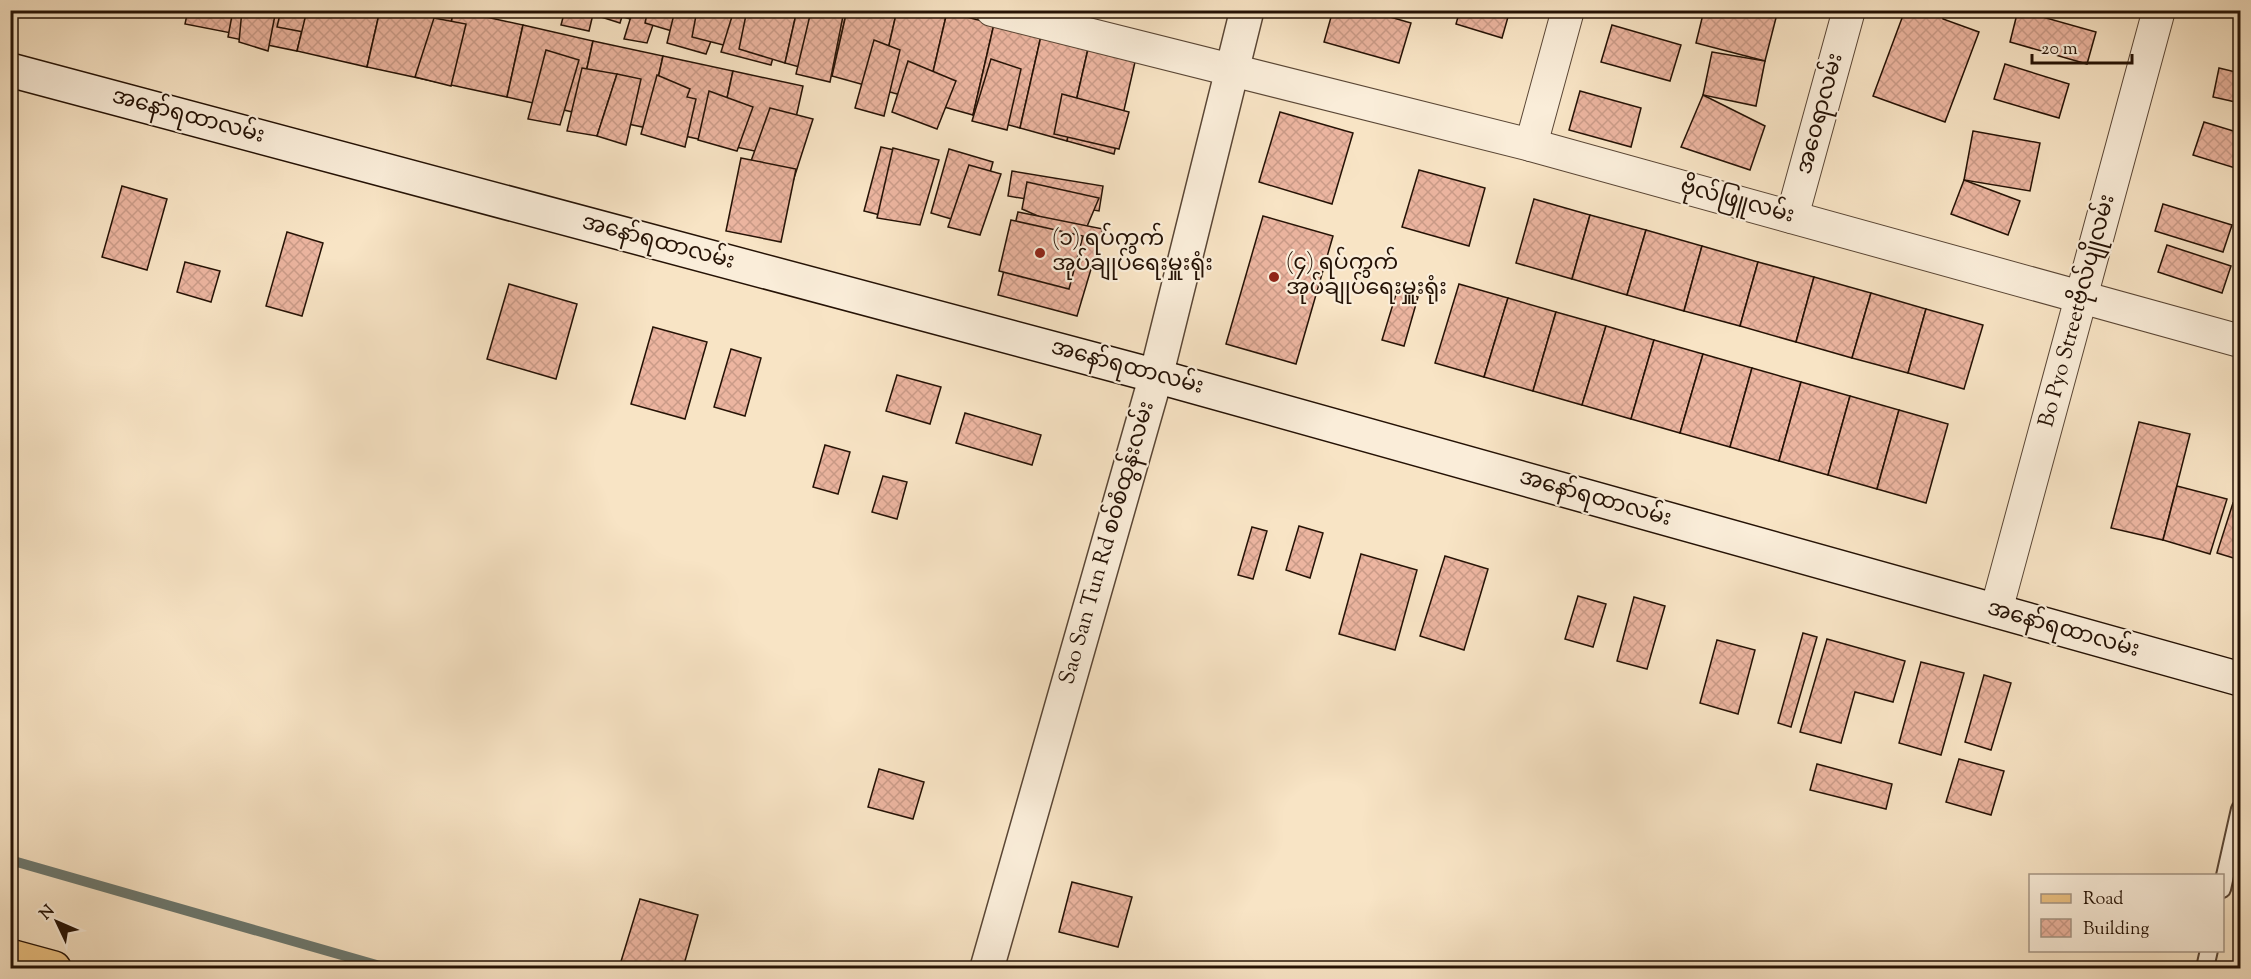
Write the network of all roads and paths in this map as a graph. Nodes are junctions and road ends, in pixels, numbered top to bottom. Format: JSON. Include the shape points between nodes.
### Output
{"nodes":[{"id":1,"x":992,"y":10,"type":"edge"},
{"id":2,"x":1247,"y":10,"type":"edge"},
{"id":3,"x":1568,"y":10,"type":"edge"},
{"id":4,"x":1849,"y":10,"type":"edge"},
{"id":5,"x":2160,"y":10,"type":"edge"},
{"id":6,"x":10,"y":70,"type":"edge"},
{"id":7,"x":1232,"y":70,"type":"junction"},
{"id":8,"x":1531,"y":145,"type":"junction"},
{"id":9,"x":1792,"y":217,"type":"junction"},
{"id":10,"x":2082,"y":297,"type":"junction"},
{"id":11,"x":2241,"y":341,"type":"edge"},
{"id":12,"x":1156,"y":376,"type":"junction"},
{"id":13,"x":1996,"y":611,"type":"junction"},
{"id":14,"x":2241,"y":679,"type":"edge"},
{"id":15,"x":2241,"y":809,"type":"edge"},
{"id":16,"x":2224,"y":885,"type":"edge"},
{"id":17,"x":2209,"y":952,"type":"edge"},
{"id":18,"x":10,"y":957,"type":"edge"},
{"id":19,"x":54,"y":969,"type":"edge"},
{"id":20,"x":987,"y":969,"type":"edge"},
{"id":21,"x":2205,"y":969,"type":"edge"}],
"edges":[{"from":1,"to":7,"type":"street","name":"ဗိုလ်ဖြူလမ်း"},
{"from":2,"to":7,"type":"main road","name":"Sao San Tun Rd စဝ်စံထွန်းလမ်း"},
{"from":3,"to":8,"type":"street"},
{"from":4,"to":9,"type":"street","name":"အဝေရာလမ်း"},
{"from":5,"to":10,"type":"street","name":"Bo Pyo Streetဗိုလ်ပျိုလမ်း"},
{"from":6,"to":12,"type":"main road","name":"အနော်ရထာလမ်း"},
{"from":7,"to":8,"type":"street","name":"ဗိုလ်ဖြူလမ်း"},
{"from":7,"to":12,"type":"main road","name":"Sao San Tun Rd စဝ်စံထွန်းလမ်း"},
{"from":8,"to":9,"type":"street","name":"ဗိုလ်ဖြူလမ်း"},
{"from":9,"to":10,"type":"street","name":"ဗိုလ်ဖြူလမ်း"},
{"from":10,"to":11,"type":"street","name":"ဗိုလ်ဖြူလမ်း"},
{"from":10,"to":13,"type":"street","name":"Bo Pyo Streetဗိုလ်ပျိုလမ်း"},
{"from":12,"to":13,"type":"main road","name":"အနော်ရထာလမ်း"},
{"from":12,"to":20,"type":"main road","name":"Sao San Tun Rd စဝ်စံထွန်းလမ်း"},
{"from":13,"to":14,"type":"main road","name":"အနော်ရထာလမ်း"},
{"from":15,"to":16,"type":"lane"},
{"from":17,"to":21,"type":"lane"},
{"from":18,"to":19,"type":"main road"}]}
